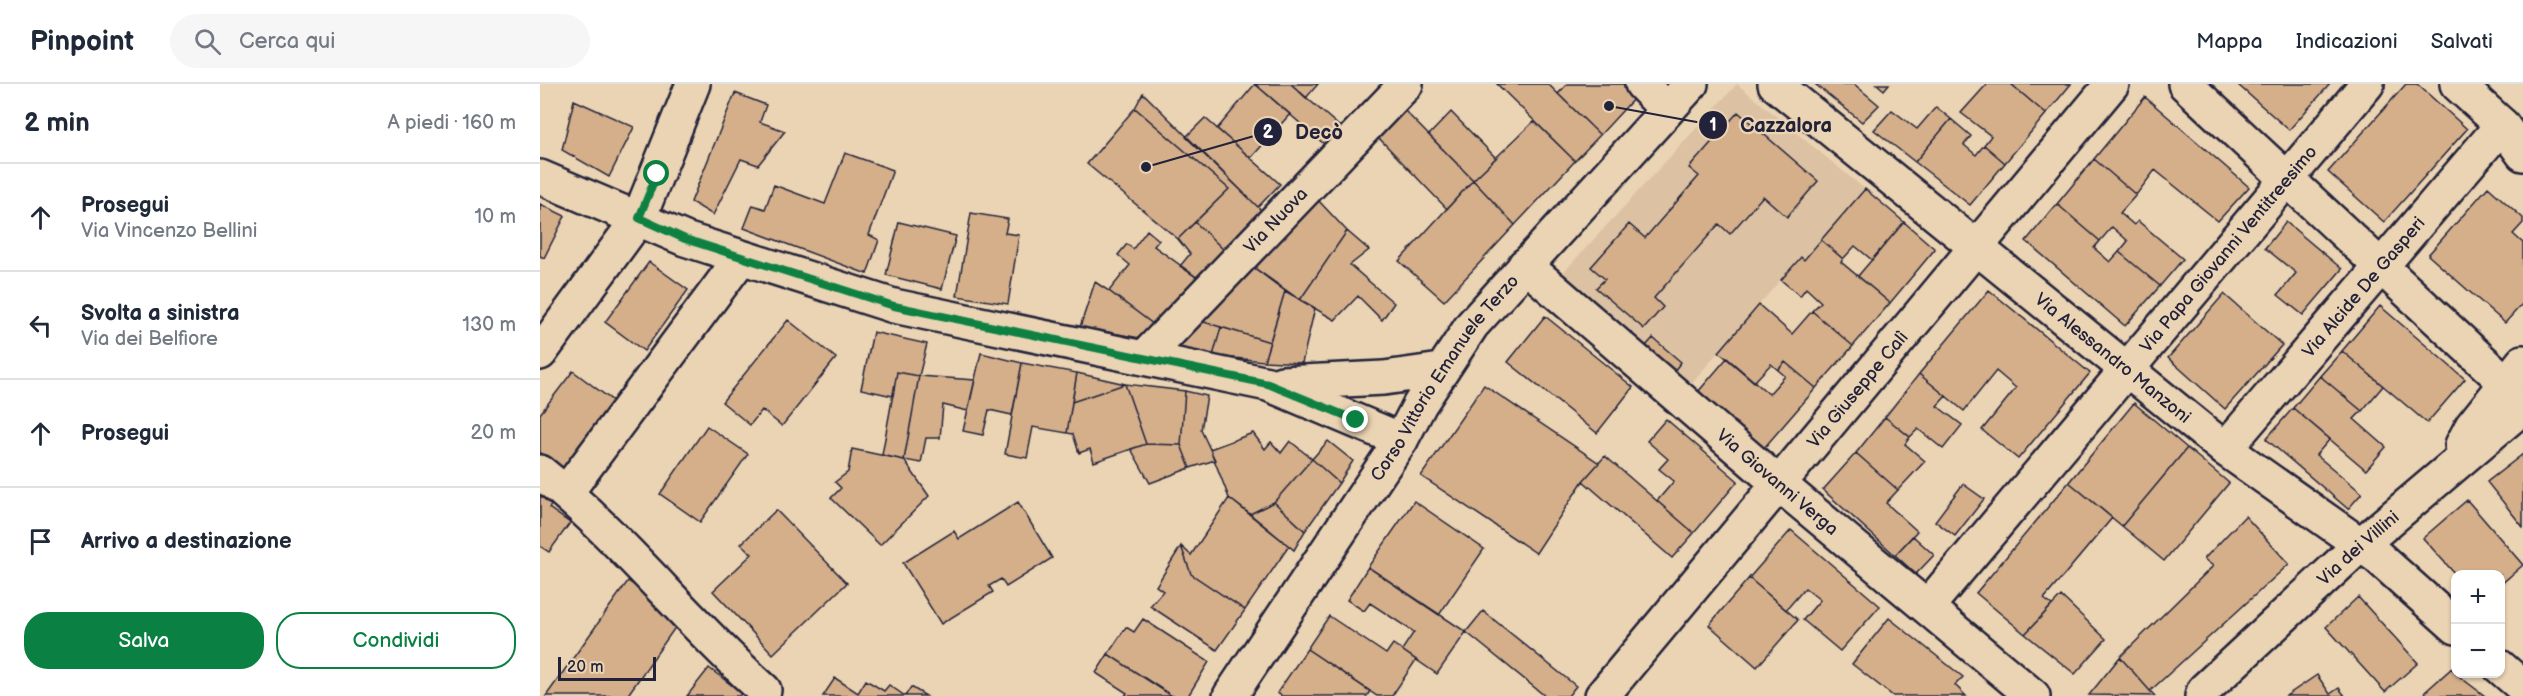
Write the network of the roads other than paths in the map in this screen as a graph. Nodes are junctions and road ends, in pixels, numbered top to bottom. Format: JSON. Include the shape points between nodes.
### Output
{"nodes":[{"id":1,"x":693,"y":84,"type":"edge"},
{"id":2,"x":1406,"y":84,"type":"edge"},
{"id":3,"x":1642,"y":84,"type":"edge"},
{"id":4,"x":1691,"y":84,"type":"edge"},
{"id":5,"x":1775,"y":84,"type":"edge"},
{"id":6,"x":2112,"y":84,"type":"edge"},
{"id":7,"x":2185,"y":84,"type":"edge"},
{"id":8,"x":2367,"y":84,"type":"edge"},
{"id":9,"x":2457,"y":84,"type":"edge"},
{"id":10,"x":1667,"y":110,"type":"junction"},
{"id":11,"x":2502,"y":124,"type":"junction"},
{"id":12,"x":2523,"y":154,"type":"edge"},
{"id":13,"x":540,"y":177,"type":"edge"},
{"id":14,"x":2287,"y":179,"type":"junction"},
{"id":15,"x":639,"y":218,"type":"junction"},
{"id":16,"x":1976,"y":248,"type":"junction"},
{"id":17,"x":741,"y":258,"type":"junction"},
{"id":18,"x":1525,"y":266,"type":"junction"},
{"id":19,"x":2381,"y":267,"type":"junction"},
{"id":20,"x":540,"y":353,"type":"edge"},
{"id":21,"x":1145,"y":357,"type":"junction"},
{"id":22,"x":2127,"y":369,"type":"junction"},
{"id":23,"x":1441,"y":370,"type":"junction"},
{"id":24,"x":1268,"y":384,"type":"junction"},
{"id":25,"x":2518,"y":384,"type":"edge"},
{"id":26,"x":1401,"y":440,"type":"junction"},
{"id":27,"x":2225,"y":449,"type":"junction"},
{"id":28,"x":540,"y":472,"type":"edge"},
{"id":29,"x":1779,"y":484,"type":"junction"},
{"id":30,"x":566,"y":493,"type":"junction"},
{"id":31,"x":2359,"y":546,"type":"junction"},
{"id":32,"x":1927,"y":608,"type":"junction"},
{"id":33,"x":2453,"y":624,"type":"edge"},
{"id":34,"x":2505,"y":671,"type":"edge"},
{"id":35,"x":2523,"y":687,"type":"edge"},
{"id":36,"x":764,"y":690,"type":"dead end"},
{"id":37,"x":2022,"y":692,"type":"edge"},
{"id":38,"x":1230,"y":696,"type":"edge"},
{"id":39,"x":1602,"y":696,"type":"edge"},
{"id":40,"x":2202,"y":696,"type":"edge"}],
"edges":[{"from":1,"to":15,"type":"street"},
{"from":2,"to":21,"type":"street","name":"Via Nuova"},
{"from":3,"to":10,"type":"street"},
{"from":4,"to":10,"type":"street","name":"Corso Vittorio Emanuele Terzo"},
{"from":5,"to":16,"type":"street","name":"Via Alessandro Manzoni"},
{"from":6,"to":16,"type":"street","name":"Via Giuseppe Calì"},
{"from":7,"to":14,"type":"street"},
{"from":8,"to":14,"type":"street","name":"Via Papa Giovanni Ventitreesimo"},
{"from":9,"to":11,"type":"street"},
{"from":10,"to":18,"type":"street","name":"Corso Vittorio Emanuele Terzo"},
{"from":11,"to":12,"type":"street"},
{"from":11,"to":19,"type":"street","name":"Via Alcide De Gasperi"},
{"from":13,"to":15,"type":"street"},
{"from":14,"to":19,"type":"street"},
{"from":14,"to":22,"type":"street","name":"Via Papa Giovanni Ventitreesimo"},
{"from":15,"to":17,"type":"street"},
{"from":15,"to":20,"type":"street"},
{"from":16,"to":22,"type":"street","name":"Via Alessandro Manzoni"},
{"from":16,"to":29,"type":"street","name":"Via Giuseppe Calì"},
{"from":17,"to":21,"type":"street","via":[[894,306]]},
{"from":17,"to":30,"type":"street"},
{"from":18,"to":23,"type":"street","name":"Corso Vittorio Emanuele Terzo","via":[[1472,325]]},
{"from":18,"to":29,"type":"street","name":"Via Giovanni Verga"},
{"from":19,"to":25,"type":"street"},
{"from":19,"to":27,"type":"street","name":"Via Alcide De Gasperi"},
{"from":21,"to":24,"type":"street"},
{"from":22,"to":27,"type":"street","name":"Via Alessandro Manzoni"},
{"from":22,"to":32,"type":"street","name":"Via Papa Giovanni Ventitreesimo"},
{"from":23,"to":24,"type":"street","via":[[1384,378]]},
{"from":23,"to":26,"type":"street","name":"Corso Vittorio Emanuele Terzo"},
{"from":24,"to":26,"type":"street"},
{"from":25,"to":31,"type":"street","name":"Via dei Villini","via":[[2472,426],[2447,474]]},
{"from":26,"to":38,"type":"street","name":"Corso Vittorio Emanuele Terzo"},
{"from":27,"to":31,"type":"street","name":"Via Alessandro Manzoni"},
{"from":28,"to":30,"type":"street"},
{"from":29,"to":32,"type":"street","name":"Via Giovanni Verga"},
{"from":29,"to":39,"type":"street","name":"Via Giuseppe Calì"},
{"from":30,"to":36,"type":"street"},
{"from":31,"to":33,"type":"street","name":"Via Alessandro Manzoni","via":[[2378,557]]},
{"from":31,"to":40,"type":"street","name":"Via dei Villini"},
{"from":32,"to":37,"type":"street","name":"Via Giovanni Verga"},
{"from":34,"to":35,"type":"street"}]}
